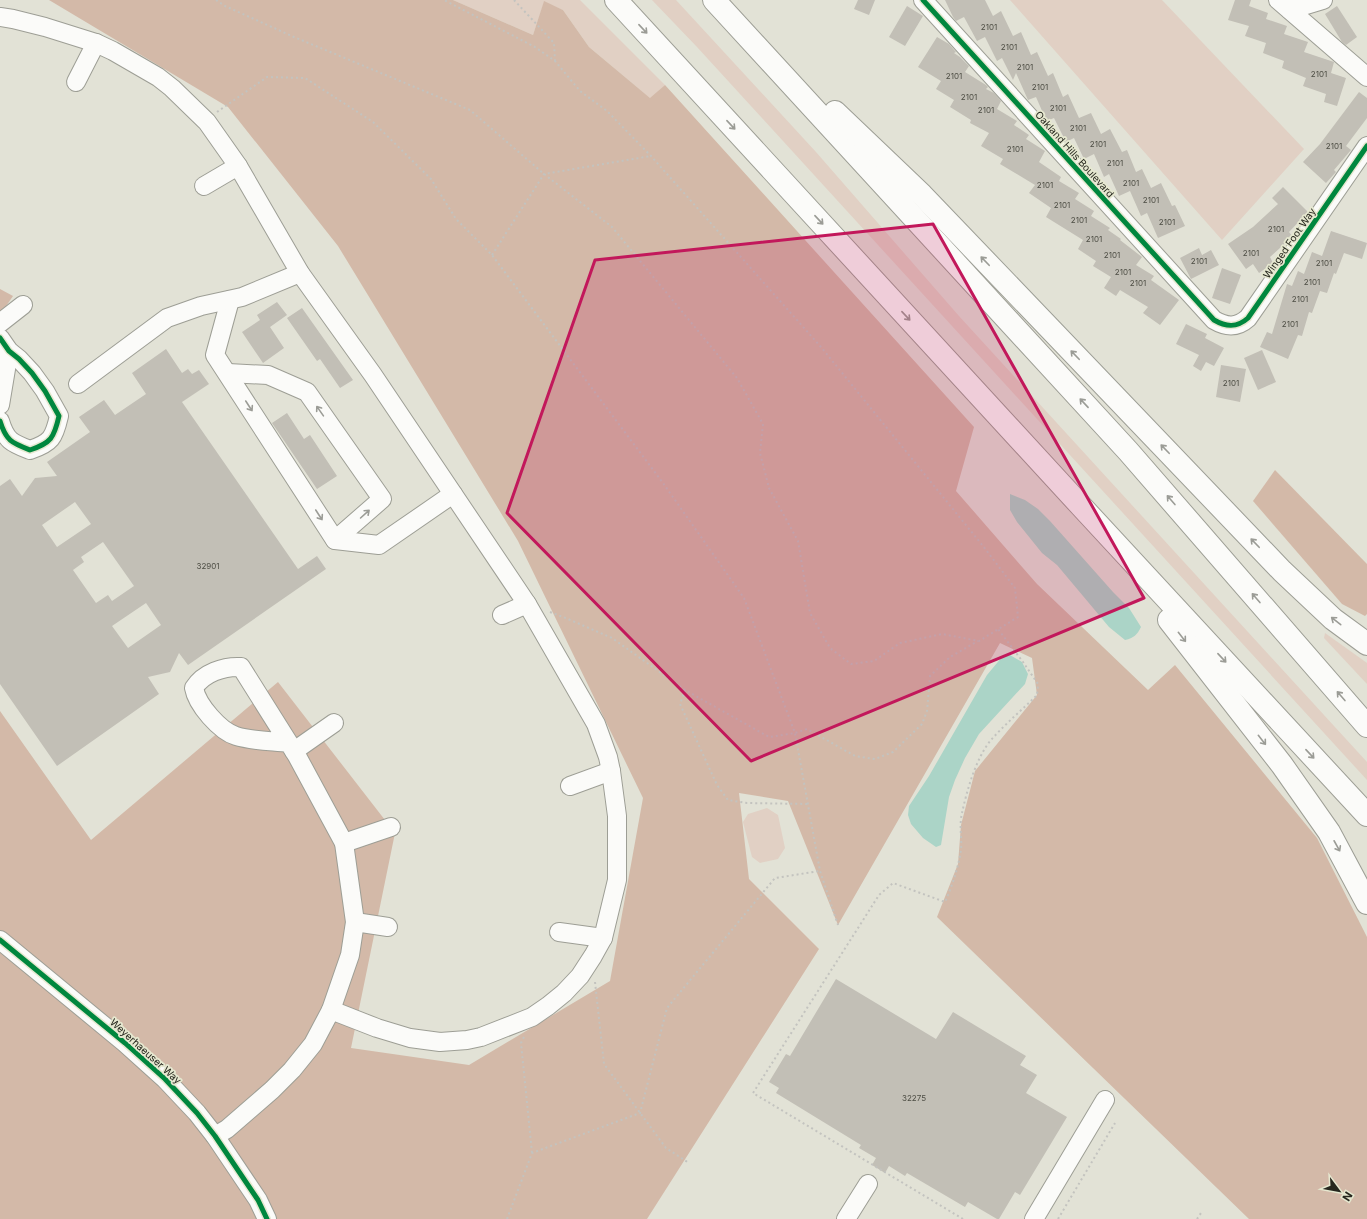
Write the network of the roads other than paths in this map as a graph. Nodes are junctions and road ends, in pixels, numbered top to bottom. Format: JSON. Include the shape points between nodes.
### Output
{"nodes":[{"id":1,"x":616,"y":0,"type":"edge"},
{"id":2,"x":715,"y":0,"type":"edge"},
{"id":3,"x":923,"y":0,"type":"edge"},
{"id":4,"x":1322,"y":0,"type":"edge"},
{"id":5,"x":1284,"y":5,"type":"edge"},
{"id":6,"x":0,"y":17,"type":"edge"},
{"id":7,"x":96,"y":43,"type":"junction"},
{"id":8,"x":1367,"y":77,"type":"edge"},
{"id":9,"x":76,"y":82,"type":"dead end"},
{"id":10,"x":1367,"y":146,"type":"edge"},
{"id":11,"x":238,"y":166,"type":"junction"},
{"id":12,"x":204,"y":186,"type":"dead end"},
{"id":13,"x":300,"y":273,"type":"junction"},
{"id":14,"x":230,"y":300,"type":"junction"},
{"id":15,"x":23,"y":305,"type":"dead end"},
{"id":16,"x":1214,"y":320,"type":"joint"},
{"id":17,"x":0,"y":323,"type":"edge"},
{"id":18,"x":4,"y":344,"type":"edge"},
{"id":19,"x":228,"y":373,"type":"junction"},
{"id":20,"x":78,"y":384,"type":"dead end"},
{"id":21,"x":0,"y":405,"type":"edge"},
{"id":22,"x":0,"y":421,"type":"edge"},
{"id":23,"x":453,"y":494,"type":"junction"},
{"id":24,"x":1081,"y":506,"type":"junction"},
{"id":25,"x":336,"y":540,"type":"junction"},
{"id":26,"x":527,"y":604,"type":"junction"},
{"id":27,"x":502,"y":615,"type":"dead end"},
{"id":28,"x":1367,"y":644,"type":"edge"},
{"id":29,"x":334,"y":723,"type":"dead end"},
{"id":30,"x":1367,"y":726,"type":"edge"},
{"id":31,"x":291,"y":747,"type":"junction"},
{"id":32,"x":611,"y":771,"type":"junction"},
{"id":33,"x":570,"y":786,"type":"dead end"},
{"id":34,"x":1367,"y":815,"type":"edge"},
{"id":35,"x":391,"y":827,"type":"dead end"},
{"id":36,"x":344,"y":843,"type":"junction"},
{"id":37,"x":1367,"y":903,"type":"edge"},
{"id":38,"x":355,"y":922,"type":"junction"},
{"id":39,"x":388,"y":927,"type":"dead end"},
{"id":40,"x":559,"y":932,"type":"dead end"},
{"id":41,"x":602,"y":938,"type":"junction"},
{"id":42,"x":0,"y":940,"type":"edge"},
{"id":43,"x":331,"y":1010,"type":"junction"},
{"id":44,"x":1105,"y":1100,"type":"dead end"},
{"id":45,"x":216,"y":1136,"type":"junction"},
{"id":46,"x":868,"y":1184,"type":"dead end"},
{"id":47,"x":267,"y":1219,"type":"edge"},
{"id":48,"x":846,"y":1219,"type":"edge"},
{"id":49,"x":1034,"y":1219,"type":"edge"}],
"edges":[{"from":1,"to":24,"type":"highway","one_way":true},
{"from":28,"to":2,"type":"highway","one_way":true,"via":[[1333,619],[1282,571],[922,195]]},
{"from":30,"to":2,"type":"highway","one_way":true,"via":[[1128,452]]},
{"from":3,"to":16,"type":"street","name":"Oakland Hills Boulevard"},
{"from":4,"to":5,"type":"street"},
{"from":5,"to":8,"type":"street"},
{"from":6,"to":7,"type":"street","via":[[13,18]]},
{"from":7,"to":9,"type":"street"},
{"from":7,"to":11,"type":"street","via":[[172,88],[207,122]]},
{"from":10,"to":16,"type":"street","name":"Winged Foot Way","via":[[1248,318],[1238,325],[1230,326]]},
{"from":11,"to":12,"type":"street"},
{"from":11,"to":13,"type":"street"},
{"from":13,"to":14,"type":"street"},
{"from":13,"to":23,"type":"street"},
{"from":14,"to":19,"type":"street","via":[[216,355]]},
{"from":14,"to":20,"type":"street","via":[[201,306],[167,318]]},
{"from":15,"to":17,"type":"street"},
{"from":18,"to":21,"type":"street"},
{"from":18,"to":22,"type":"street","via":[[32,373],[59,416],[56,433],[45,445],[30,450],[14,444],[3,432]]},
{"from":19,"to":25,"type":"street","one_way":true},
{"from":25,"to":19,"type":"street","one_way":true,"via":[[382,499],[307,392],[268,375]]},
{"from":23,"to":25,"type":"street","via":[[379,545]]},
{"from":23,"to":26,"type":"street"},
{"from":24,"to":34,"type":"highway","one_way":true},
{"from":24,"to":37,"type":"highway","one_way":true,"via":[[1282,765],[1328,832]]},
{"from":26,"to":27,"type":"street"},
{"from":26,"to":32,"type":"street","via":[[596,724]]},
{"from":29,"to":31,"type":"street"},
{"from":31,"to":31,"type":"street","via":[[235,736],[224,730],[206,712],[195,693],[196,684],[224,667],[241,667]]},
{"from":31,"to":36,"type":"street"},
{"from":32,"to":33,"type":"street"},
{"from":32,"to":41,"type":"street","via":[[617,816],[617,880]]},
{"from":35,"to":36,"type":"street"},
{"from":36,"to":38,"type":"street"},
{"from":38,"to":39,"type":"street"},
{"from":38,"to":43,"type":"street","via":[[350,955]]},
{"from":40,"to":41,"type":"street"},
{"from":41,"to":43,"type":"street","via":[[580,976],[564,993],[532,1017],[481,1037],[440,1042],[410,1038]]},
{"from":42,"to":45,"type":"street","name":"Weyerhaeuser Way","via":[[126,1043],[197,1113]]},
{"from":43,"to":45,"type":"street","via":[[313,1044],[292,1070]]},
{"from":44,"to":49,"type":"street"},
{"from":45,"to":47,"type":"street","name":"Weyerhaeuser Way","via":[[258,1200]]},
{"from":46,"to":48,"type":"street"}]}
